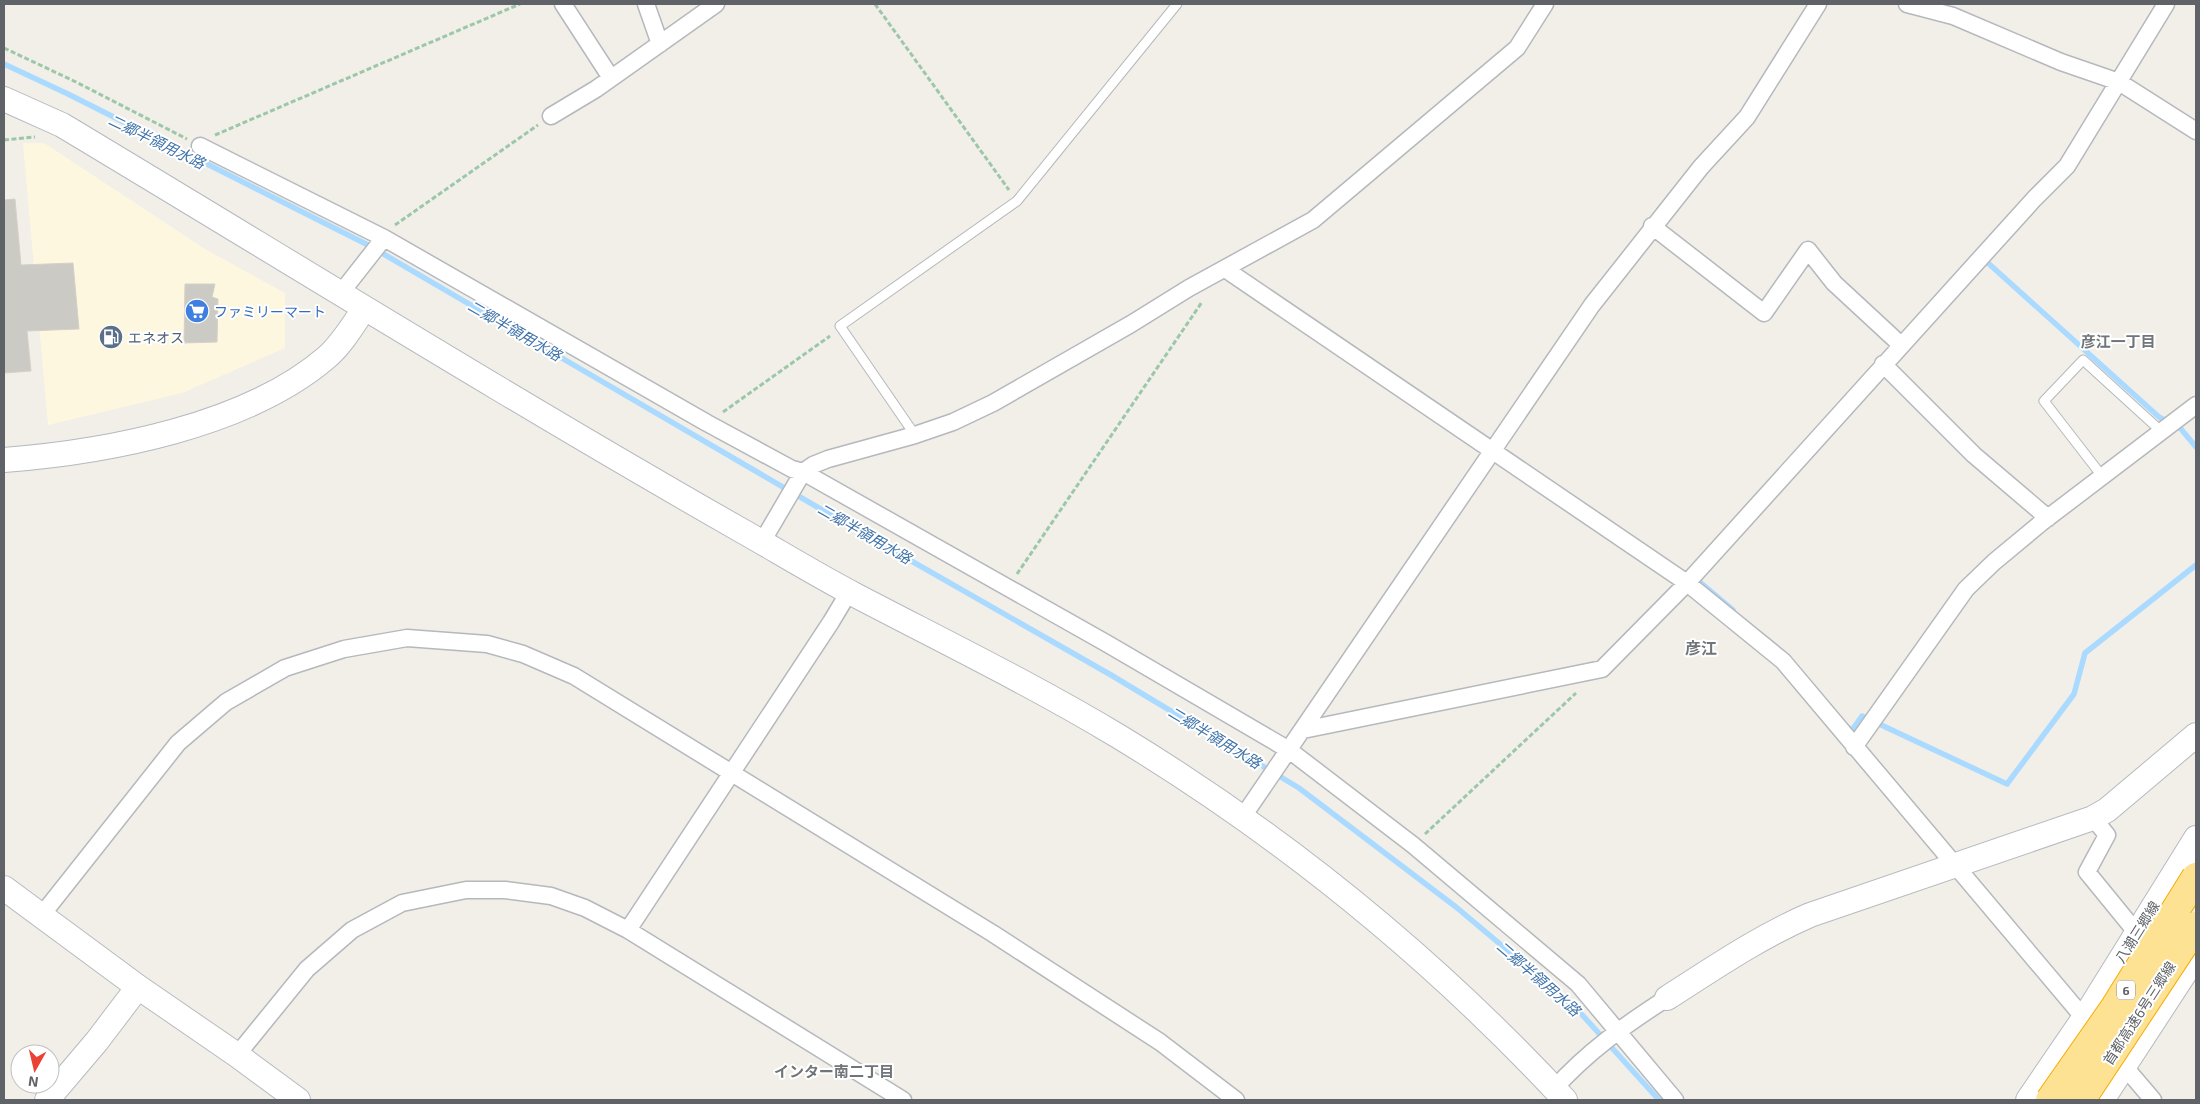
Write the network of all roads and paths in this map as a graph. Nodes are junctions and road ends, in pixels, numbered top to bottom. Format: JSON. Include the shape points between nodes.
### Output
{"nodes":[{"id":1,"x":520,"y":4,"type":"edge"},
{"id":2,"x":563,"y":4,"type":"edge"},
{"id":3,"x":646,"y":4,"type":"edge"},
{"id":4,"x":716,"y":4,"type":"edge"},
{"id":5,"x":875,"y":4,"type":"edge"},
{"id":6,"x":1177,"y":4,"type":"edge"},
{"id":7,"x":1545,"y":4,"type":"edge"},
{"id":8,"x":1818,"y":4,"type":"edge"},
{"id":9,"x":1906,"y":4,"type":"edge"},
{"id":10,"x":2166,"y":4,"type":"edge"},
{"id":11,"x":660,"y":44,"type":"junction"},
{"id":12,"x":4,"y":48,"type":"edge"},
{"id":13,"x":611,"y":78,"type":"junction"},
{"id":14,"x":2119,"y":82,"type":"junction"},
{"id":15,"x":4,"y":99,"type":"edge"},
{"id":16,"x":551,"y":116,"type":"joint"},
{"id":17,"x":2196,"y":131,"type":"edge"},
{"id":18,"x":38,"y":137,"type":"dead end"},
{"id":19,"x":4,"y":140,"type":"edge"},
{"id":20,"x":200,"y":146,"type":"junction"},
{"id":21,"x":1017,"y":201,"type":"junction"},
{"id":22,"x":1652,"y":226,"type":"junction"},
{"id":23,"x":384,"y":238,"type":"junction"},
{"id":24,"x":1225,"y":269,"type":"junction"},
{"id":25,"x":340,"y":294,"type":"junction"},
{"id":26,"x":1203,"y":301,"type":"dead end"},
{"id":27,"x":364,"y":309,"type":"junction"},
{"id":28,"x":841,"y":328,"type":"junction"},
{"id":29,"x":1902,"y":345,"type":"junction"},
{"id":30,"x":1884,"y":364,"type":"junction"},
{"id":31,"x":2196,"y":405,"type":"edge"},
{"id":32,"x":707,"y":423,"type":"junction"},
{"id":33,"x":2162,"y":432,"type":"junction"},
{"id":34,"x":914,"y":435,"type":"junction"},
{"id":35,"x":1493,"y":452,"type":"junction"},
{"id":36,"x":4,"y":460,"type":"edge"},
{"id":37,"x":803,"y":472,"type":"junction"},
{"id":38,"x":2102,"y":476,"type":"junction"},
{"id":39,"x":2048,"y":518,"type":"junction"},
{"id":40,"x":762,"y":542,"type":"junction"},
{"id":41,"x":1686,"y":583,"type":"junction"},
{"id":42,"x":1008,"y":587,"type":"junction"},
{"id":43,"x":849,"y":592,"type":"junction"},
{"id":44,"x":1602,"y":668,"type":"junction"},
{"id":45,"x":1303,"y":730,"type":"junction"},
{"id":46,"x":2196,"y":735,"type":"edge"},
{"id":47,"x":1854,"y":747,"type":"junction"},
{"id":48,"x":1289,"y":750,"type":"junction"},
{"id":49,"x":731,"y":774,"type":"junction"},
{"id":50,"x":1242,"y":818,"type":"junction"},
{"id":51,"x":2093,"y":818,"type":"junction"},
{"id":52,"x":2196,"y":838,"type":"edge"},
{"id":53,"x":1413,"y":845,"type":"junction"},
{"id":54,"x":1954,"y":865,"type":"junction"},
{"id":55,"x":2196,"y":877,"type":"edge"},
{"id":56,"x":4,"y":888,"type":"edge"},
{"id":57,"x":41,"y":916,"type":"junction"},
{"id":58,"x":2196,"y":926,"type":"edge"},
{"id":59,"x":2139,"y":928,"type":"junction"},
{"id":60,"x":628,"y":930,"type":"junction"},
{"id":61,"x":2196,"y":942,"type":"edge"},
{"id":62,"x":2196,"y":956,"type":"edge"},
{"id":63,"x":138,"y":987,"type":"junction"},
{"id":64,"x":1667,"y":998,"type":"joint"},
{"id":65,"x":2084,"y":1018,"type":"junction"},
{"id":66,"x":1616,"y":1031,"type":"junction"},
{"id":67,"x":238,"y":1055,"type":"junction"},
{"id":68,"x":2124,"y":1066,"type":"junction"},
{"id":69,"x":1554,"y":1096,"type":"edge"},
{"id":70,"x":47,"y":1100,"type":"edge"},
{"id":71,"x":298,"y":1100,"type":"edge"},
{"id":72,"x":903,"y":1100,"type":"edge"},
{"id":73,"x":1236,"y":1100,"type":"edge"},
{"id":74,"x":1675,"y":1100,"type":"edge"},
{"id":75,"x":2028,"y":1100,"type":"edge"},
{"id":76,"x":2050,"y":1100,"type":"edge"},
{"id":77,"x":2081,"y":1100,"type":"edge"},
{"id":78,"x":2102,"y":1100,"type":"edge"},
{"id":79,"x":2153,"y":1100,"type":"edge"}],
"edges":[{"from":1,"to":20,"type":"path","via":[[207,138]]},
{"from":2,"to":13,"type":"street"},
{"from":3,"to":11,"type":"street"},
{"from":4,"to":11,"type":"street"},
{"from":5,"to":21,"type":"path"},
{"from":6,"to":21,"type":"lane"},
{"from":7,"to":24,"type":"street","via":[[1517,48],[1313,220]]},
{"from":8,"to":22,"type":"street","via":[[1747,117]]},
{"from":9,"to":14,"type":"street","via":[[1953,16],[2061,62]]},
{"from":10,"to":14,"type":"street"},
{"from":11,"to":13,"type":"street"},
{"from":12,"to":20,"type":"path"},
{"from":13,"to":16,"type":"street"},
{"from":14,"to":17,"type":"street"},
{"from":14,"to":29,"type":"street","via":[[2067,166]]},
{"from":15,"to":25,"type":"street","via":[[62,125]]},
{"from":16,"to":23,"type":"path","via":[[389,230]]},
{"from":18,"to":19,"type":"path"},
{"from":20,"to":23,"type":"street"},
{"from":21,"to":28,"type":"lane"},
{"from":22,"to":29,"type":"street","via":[[1764,314],[1808,250],[1834,283]]},
{"from":22,"to":35,"type":"street","via":[[1592,305]]},
{"from":23,"to":25,"type":"street"},
{"from":23,"to":32,"type":"street"},
{"from":24,"to":34,"type":"street","via":[[1017,391],[953,422]]},
{"from":24,"to":35,"type":"street"},
{"from":25,"to":27,"type":"street"},
{"from":26,"to":42,"type":"path"},
{"from":27,"to":36,"type":"street","via":[[323,361],[280,390],[242,406],[201,423],[143,440],[80,452]]},
{"from":27,"to":40,"type":"street"},
{"from":28,"to":32,"type":"path"},
{"from":28,"to":34,"type":"lane"},
{"from":29,"to":30,"type":"street"},
{"from":30,"to":39,"type":"street","via":[[1974,455]]},
{"from":30,"to":41,"type":"street"},
{"from":31,"to":33,"type":"street"},
{"from":32,"to":37,"type":"street"},
{"from":33,"to":38,"type":"street"},
{"from":33,"to":38,"type":"lane","via":[[2083,360],[2044,401]]},
{"from":34,"to":37,"type":"street","via":[[828,459]]},
{"from":35,"to":41,"type":"street"},
{"from":35,"to":45,"type":"street"},
{"from":37,"to":40,"type":"street"},
{"from":37,"to":42,"type":"street"},
{"from":38,"to":39,"type":"street"},
{"from":39,"to":47,"type":"street","via":[[1966,589]]},
{"from":40,"to":43,"type":"street"},
{"from":41,"to":44,"type":"street"},
{"from":41,"to":47,"type":"street","via":[[1783,661]]},
{"from":42,"to":48,"type":"street"},
{"from":43,"to":49,"type":"street"},
{"from":43,"to":50,"type":"street","via":[[1117,736]]},
{"from":44,"to":45,"type":"street"},
{"from":44,"to":53,"type":"path"},
{"from":45,"to":48,"type":"street"},
{"from":46,"to":51,"type":"street","via":[[2107,810]]},
{"from":47,"to":54,"type":"street"},
{"from":48,"to":50,"type":"street"},
{"from":48,"to":53,"type":"street"},
{"from":49,"to":57,"type":"street","via":[[574,676],[523,654],[487,644],[407,638],[344,648],[285,668],[226,702],[178,743]]},
{"from":49,"to":60,"type":"street"},
{"from":49,"to":73,"type":"street","via":[[992,933],[1160,1042]]},
{"from":50,"to":69,"type":"street","via":[[1355,902],[1424,962]]},
{"from":51,"to":54,"type":"street"},
{"from":51,"to":59,"type":"street","via":[[2107,835],[2086,872]]},
{"from":52,"to":59,"type":"street","name":"八潮三郷線"},
{"from":53,"to":66,"type":"street","via":[[1578,984]]},
{"from":54,"to":64,"type":"street","via":[[1779,928]]},
{"from":54,"to":65,"type":"street"},
{"from":55,"to":76,"type":"highway","name":"首都高速6号三郷線","number":"6","bridge":true,"via":[[2115,1008]]},
{"from":56,"to":57,"type":"street"},
{"from":57,"to":63,"type":"street"},
{"from":58,"to":77,"type":"highway","name":"首都高速6号三郷線","number":"6","bridge":true},
{"from":59,"to":61,"type":"street","via":[[2151,919],[2159,919]]},
{"from":59,"to":65,"type":"street","name":"八潮三郷線"},
{"from":60,"to":67,"type":"street","via":[[585,908],[551,896],[505,890],[466,890],[402,903],[352,930],[307,969]]},
{"from":60,"to":72,"type":"street"},
{"from":62,"to":68,"type":"street"},
{"from":63,"to":67,"type":"street"},
{"from":63,"to":70,"type":"street"},
{"from":64,"to":66,"type":"street"},
{"from":65,"to":68,"type":"street"},
{"from":65,"to":75,"type":"street","name":"八潮三郷線"},
{"from":66,"to":69,"type":"street","via":[[1576,1064]]},
{"from":66,"to":74,"type":"street"},
{"from":67,"to":71,"type":"street"},
{"from":68,"to":78,"type":"street"},
{"from":68,"to":79,"type":"street"}]}
